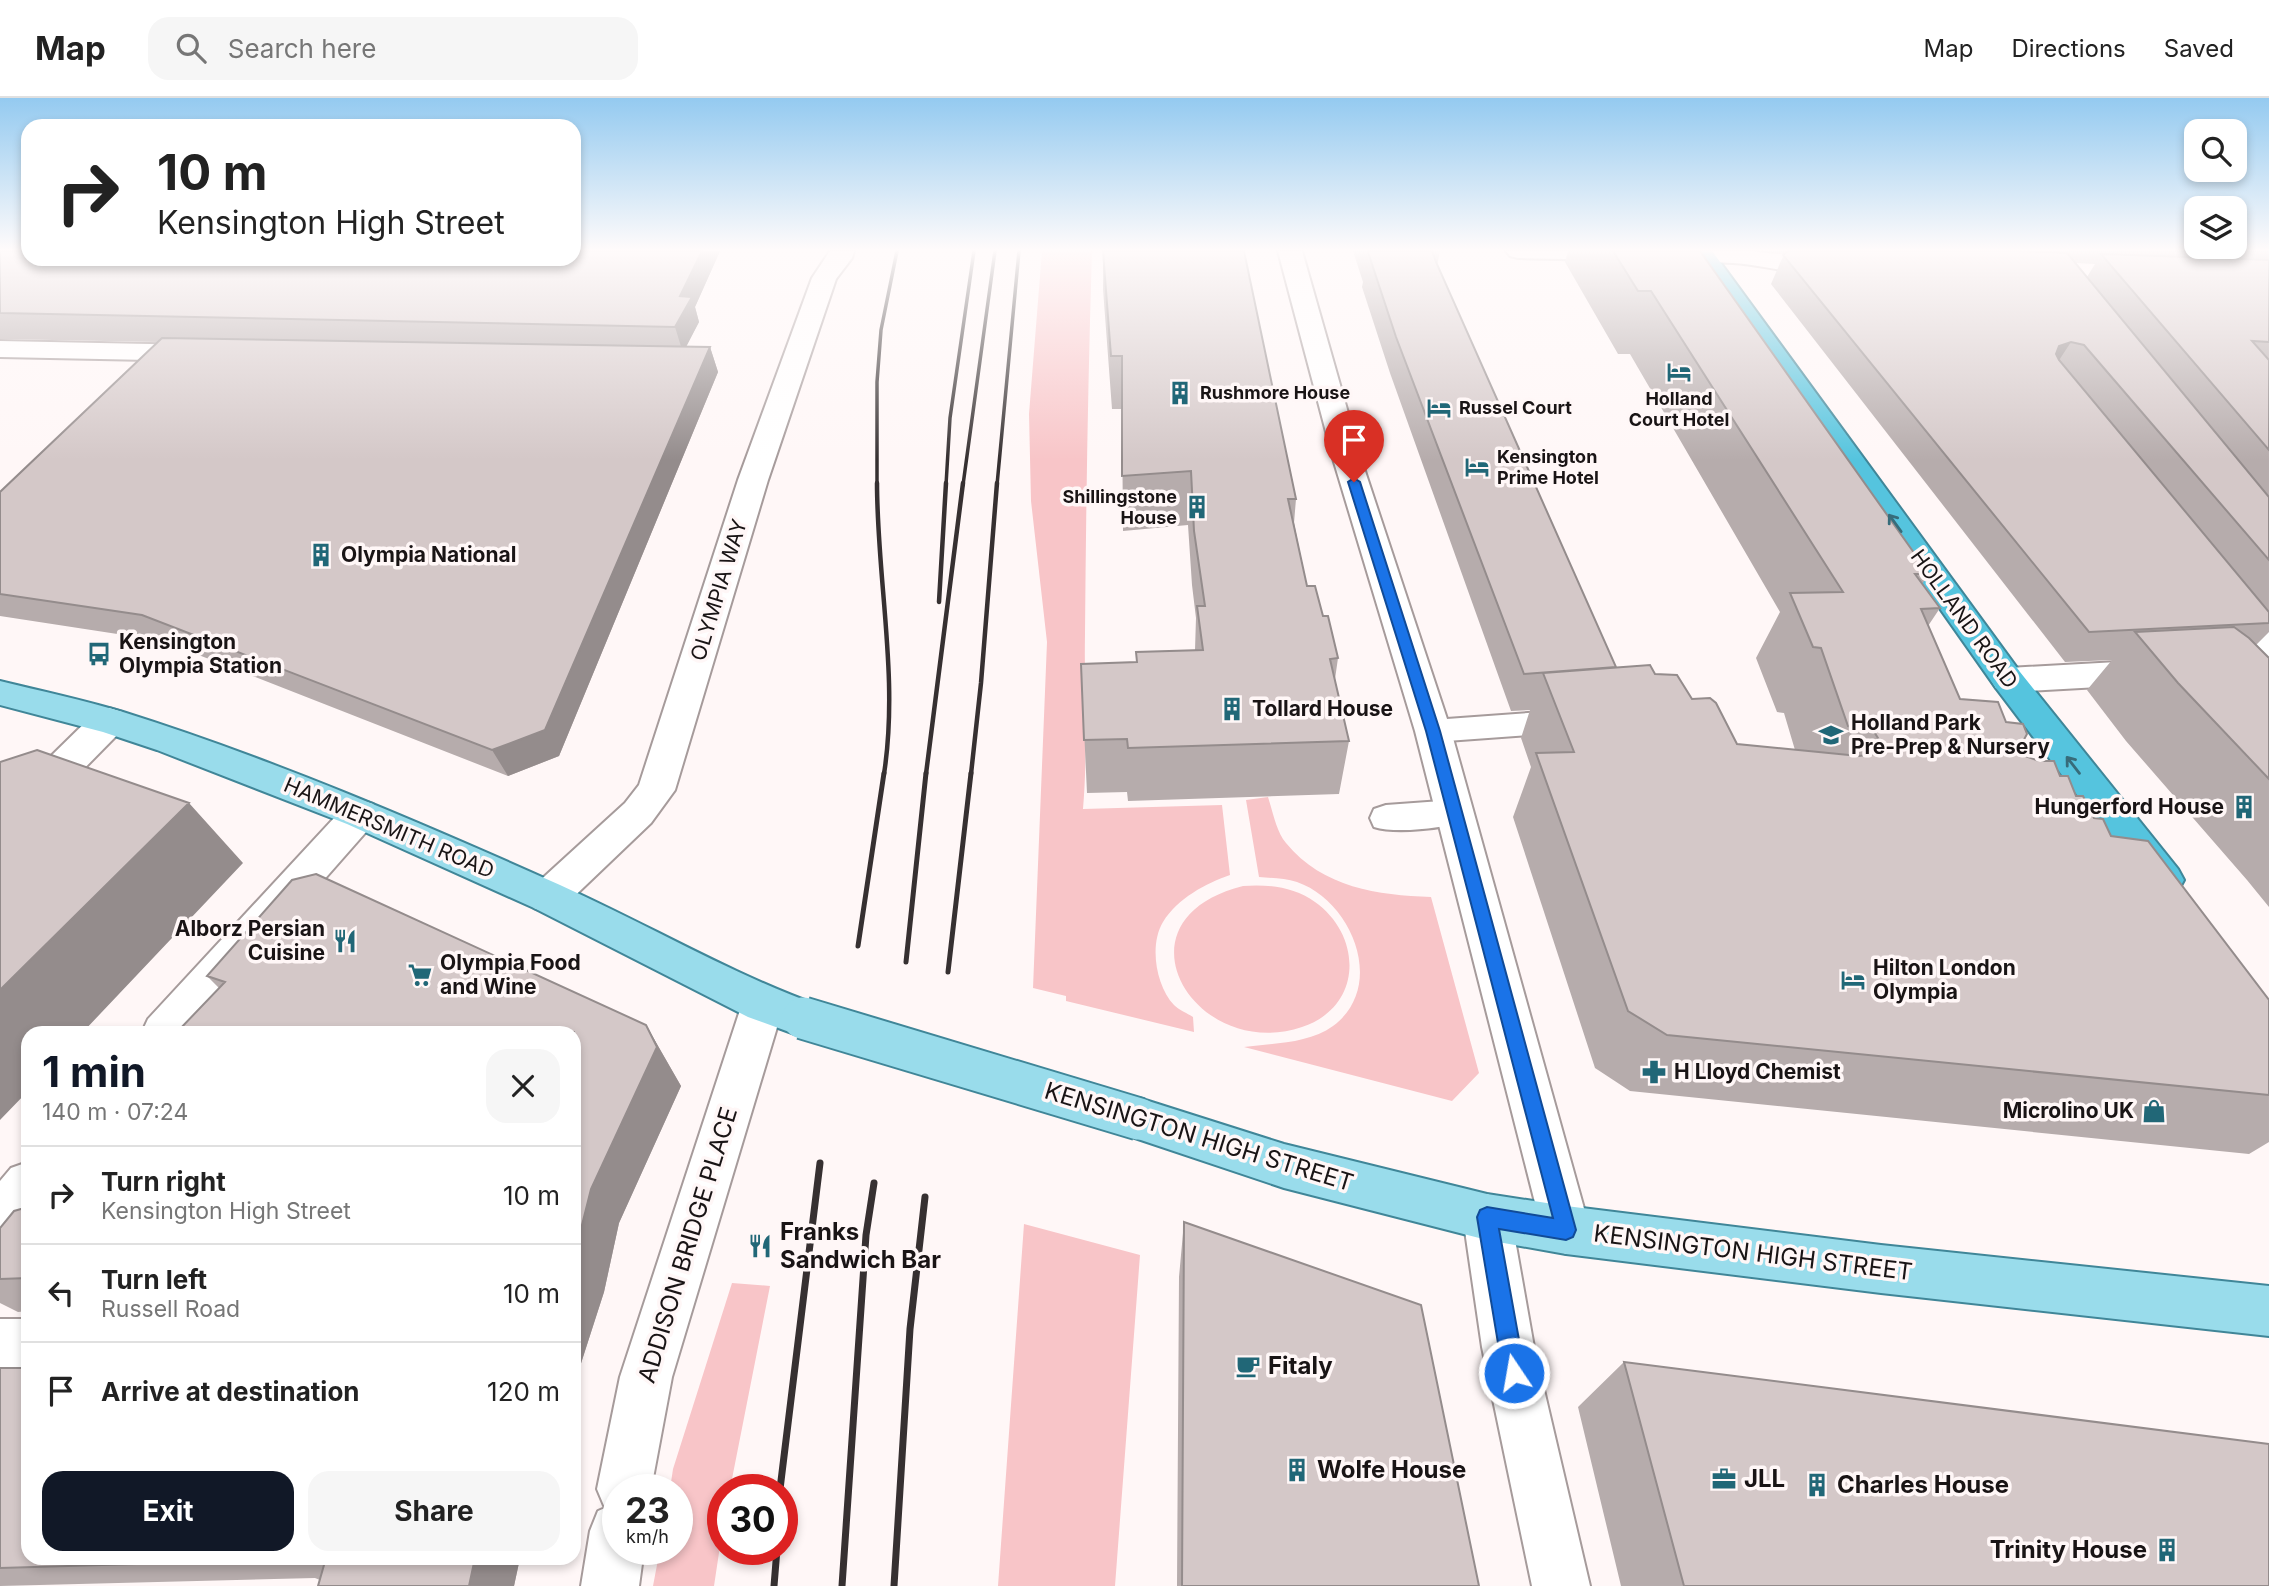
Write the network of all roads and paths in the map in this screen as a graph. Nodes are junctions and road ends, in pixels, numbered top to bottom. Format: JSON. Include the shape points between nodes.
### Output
{"nodes":[{"id":1,"x":809,"y":320,"type":"edge"},
{"id":2,"x":1309,"y":320,"type":"edge"},
{"id":3,"x":1749,"y":320,"type":"edge"},
{"id":4,"x":0,"y":348,"type":"edge"},
{"id":5,"x":221,"y":353,"type":"edge"},
{"id":6,"x":2208,"y":574,"type":"edge"},
{"id":7,"x":2261,"y":661,"type":"edge"},
{"id":8,"x":2185,"y":670,"type":"edge"},
{"id":9,"x":2008,"y":680,"type":"junction"},
{"id":10,"x":0,"y":693,"type":"edge"},
{"id":11,"x":1602,"y":718,"type":"edge"},
{"id":12,"x":109,"y":721,"type":"junction"},
{"id":13,"x":1433,"y":731,"type":"junction"},
{"id":14,"x":2066,"y":809,"type":"edge"},
{"id":15,"x":2107,"y":809,"type":"junction"},
{"id":16,"x":1455,"y":812,"type":"junction"},
{"id":17,"x":360,"y":814,"type":"junction"},
{"id":18,"x":1386,"y":818,"type":"dead end"},
{"id":19,"x":0,"y":830,"type":"edge"},
{"id":20,"x":548,"y":897,"type":"junction"},
{"id":21,"x":2184,"y":904,"type":"edge"},
{"id":22,"x":763,"y":1004,"type":"junction"},
{"id":23,"x":168,"y":1026,"type":"edge"},
{"id":24,"x":21,"y":1192,"type":"edge"},
{"id":25,"x":0,"y":1216,"type":"edge"},
{"id":26,"x":1487,"y":1217,"type":"junction"},
{"id":27,"x":1566,"y":1230,"type":"junction"},
{"id":28,"x":2269,"y":1311,"type":"edge"},
{"id":29,"x":0,"y":1345,"type":"edge"},
{"id":30,"x":21,"y":1345,"type":"edge"},
{"id":31,"x":627,"y":1474,"type":"edge"},
{"id":32,"x":613,"y":1565,"type":"edge"},
{"id":33,"x":610,"y":1586,"type":"edge"},
{"id":34,"x":1561,"y":1586,"type":"edge"}],
"edges":[{"from":1,"to":20,"type":"street","name":"OLYMPIA WAY","via":[[656,790],[638,813]]},
{"from":2,"to":13,"type":"street","via":[[1348,462]]},
{"from":9,"to":3,"type":"highway","name":"HOLLAND ROAD","one_way":true},
{"from":4,"to":5,"type":"street"},
{"from":6,"to":7,"type":"street"},
{"from":8,"to":9,"type":"street"},
{"from":15,"to":9,"type":"highway","name":"HOLLAND ROAD","one_way":true},
{"from":10,"to":12,"type":"main road","name":"HAMMERSMITH ROAD"},
{"from":11,"to":13,"type":"lane"},
{"from":12,"to":17,"type":"main road","name":"HAMMERSMITH ROAD"},
{"from":12,"to":19,"type":"street"},
{"from":13,"to":16,"type":"street"},
{"from":14,"to":15,"type":"lane"},
{"from":15,"to":21,"type":"highway","name":"HOLLAND ROAD"},
{"from":16,"to":18,"type":"lane"},
{"from":16,"to":27,"type":"street"},
{"from":17,"to":20,"type":"main road","name":"HAMMERSMITH ROAD"},
{"from":17,"to":23,"type":"street"},
{"from":20,"to":22,"type":"main road","name":"HAMMERSMITH ROAD"},
{"from":22,"to":26,"type":"main road","name":"KENSINGTON HIGH STREET","bridge":true,"via":[[1284,1167]]},
{"from":22,"to":31,"type":"street","name":"ADDISON BRIDGE PLACE","via":[[665,1311]]},
{"from":24,"to":25,"type":"street"},
{"from":26,"to":27,"type":"main road","name":"KENSINGTON HIGH STREET"},
{"from":26,"to":34,"type":"street","via":[[1508,1347]]},
{"from":27,"to":28,"type":"main road","name":"KENSINGTON HIGH STREET"},
{"from":29,"to":30,"type":"street"},
{"from":32,"to":33,"type":"street"}]}
